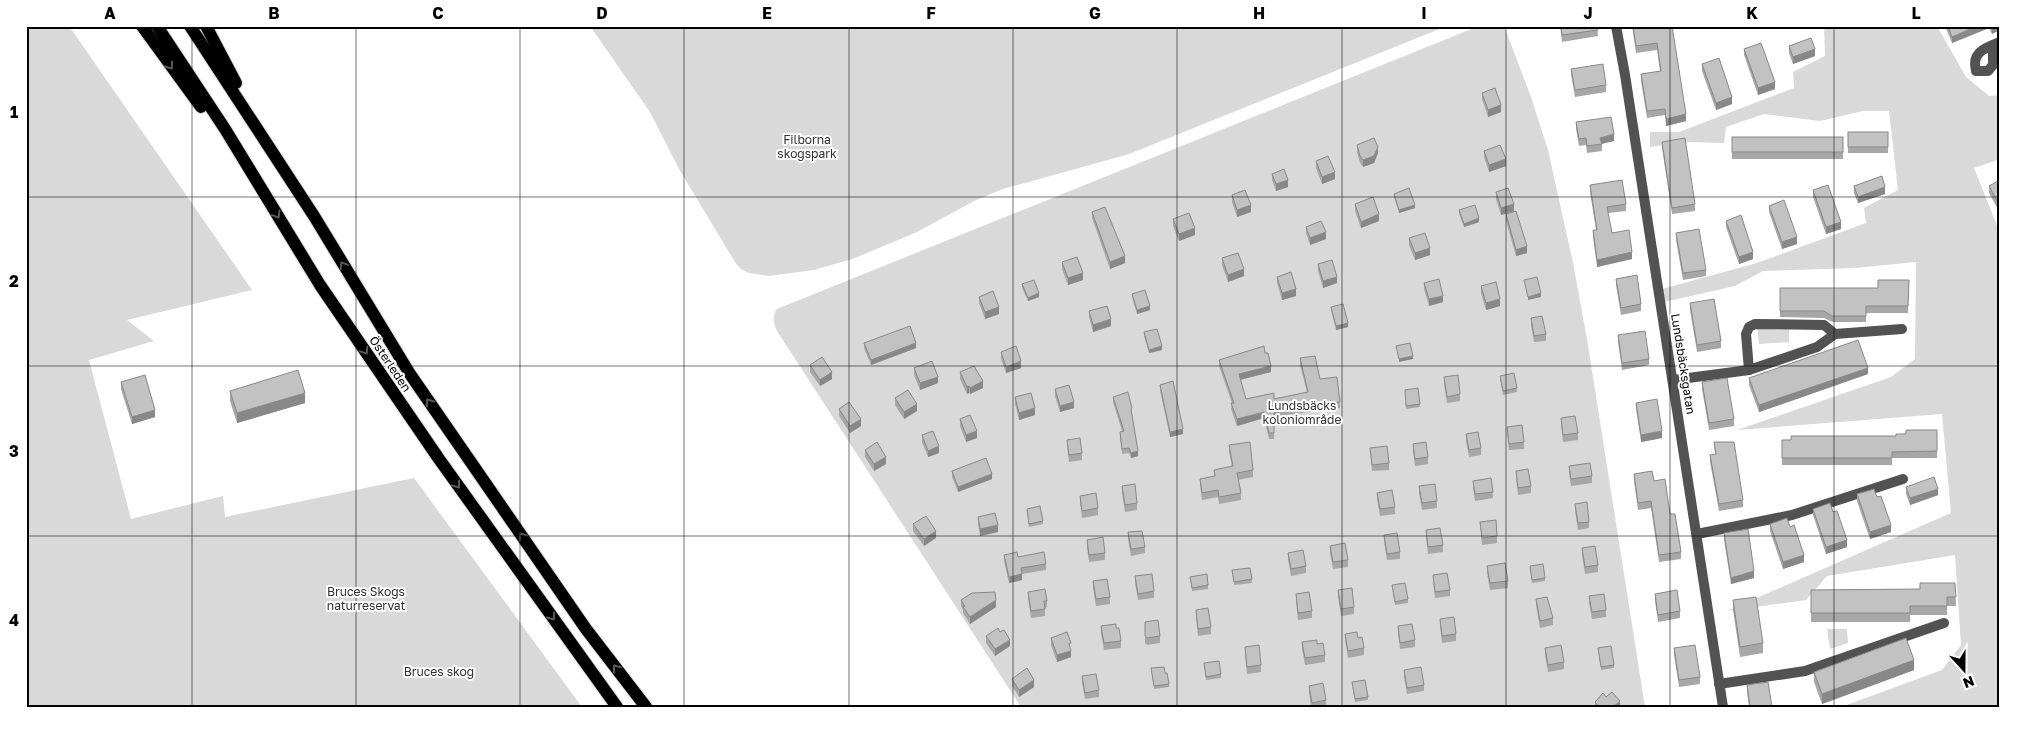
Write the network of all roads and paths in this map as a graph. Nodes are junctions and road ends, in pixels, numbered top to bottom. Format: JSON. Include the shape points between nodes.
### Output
{"nodes":[{"id":1,"x":142,"y":26,"type":"edge"},
{"id":2,"x":157,"y":26,"type":"edge"},
{"id":3,"x":190,"y":26,"type":"edge"},
{"id":4,"x":206,"y":26,"type":"edge"},
{"id":5,"x":1616,"y":26,"type":"edge"},
{"id":6,"x":274,"y":154,"type":"junction"},
{"id":7,"x":265,"y":195,"type":"junction"},
{"id":8,"x":1902,"y":329,"type":"dead end"},
{"id":9,"x":1835,"y":334,"type":"junction"},
{"id":10,"x":1749,"y":370,"type":"junction"},
{"id":11,"x":1673,"y":380,"type":"junction"},
{"id":12,"x":1903,"y":479,"type":"dead end"},
{"id":13,"x":1697,"y":534,"type":"junction"},
{"id":14,"x":1944,"y":623,"type":"dead end"},
{"id":15,"x":1719,"y":684,"type":"junction"},
{"id":16,"x":617,"y":707,"type":"edge"},
{"id":17,"x":646,"y":707,"type":"edge"},
{"id":18,"x":1723,"y":707,"type":"edge"}],
"edges":[{"from":1,"to":7,"type":"main road","one_way":true},
{"from":2,"to":7,"type":"main road","name":"Österleden"},
{"from":3,"to":6,"type":"main road","name":"Österleden"},
{"from":4,"to":6,"type":"main road"},
{"from":5,"to":11,"type":"street","name":"Lundsbäcksgatan"},
{"from":17,"to":6,"type":"main road","name":"Österleden","one_way":true,"via":[[586,629],[410,374]]},
{"from":7,"to":16,"type":"main road","name":"Österleden","one_way":true,"via":[[320,285],[439,459]]},
{"from":8,"to":9,"type":"street"},
{"from":9,"to":10,"type":"street","via":[[1817,347]]},
{"from":9,"to":10,"type":"street","via":[[1824,325],[1755,324],[1746,334]]},
{"from":10,"to":11,"type":"street"},
{"from":11,"to":13,"type":"street","name":"Lundsbäcksgatan"},
{"from":12,"to":13,"type":"street","via":[[1792,515]]},
{"from":13,"to":15,"type":"street","name":"Lundsbäcksgatan"},
{"from":14,"to":15,"type":"street","via":[[1806,671]]},
{"from":15,"to":18,"type":"street","name":"Lundsbäcksgatan"}]}
